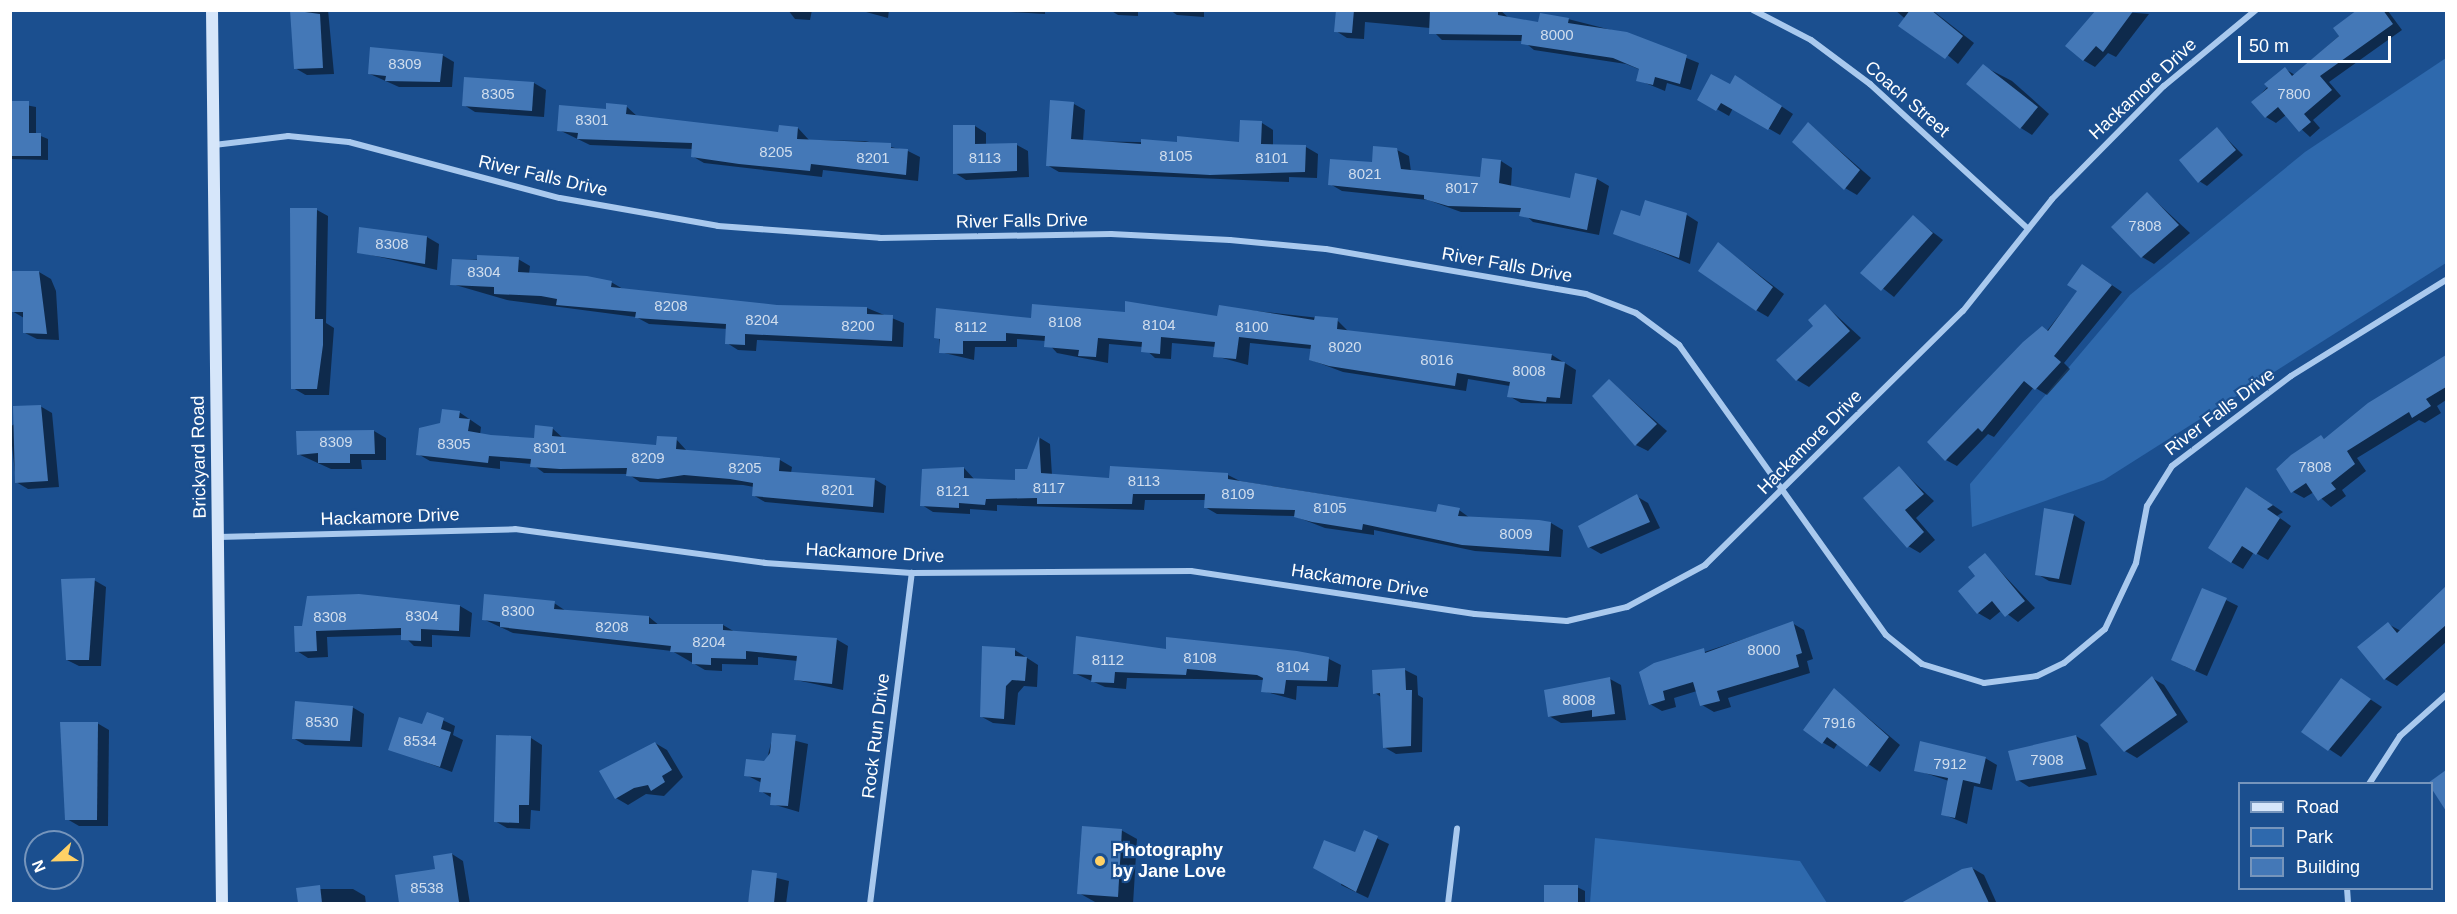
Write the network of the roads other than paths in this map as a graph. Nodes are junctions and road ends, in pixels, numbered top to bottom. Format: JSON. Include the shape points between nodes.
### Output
{"nodes":[{"id":1,"x":212,"y":10,"type":"edge"},
{"id":2,"x":1753,"y":10,"type":"edge"},
{"id":3,"x":2256,"y":10,"type":"edge"},
{"id":4,"x":214,"y":145,"type":"junction"},
{"id":5,"x":2027,"y":228,"type":"junction"},
{"id":6,"x":2446,"y":280,"type":"edge"},
{"id":7,"x":1780,"y":494,"type":"junction"},
{"id":8,"x":219,"y":537,"type":"junction"},
{"id":9,"x":912,"y":573,"type":"junction"},
{"id":10,"x":2446,"y":695,"type":"edge"},
{"id":11,"x":2370,"y":782,"type":"edge"},
{"id":12,"x":1456,"y":830,"type":"dead end"},
{"id":13,"x":222,"y":903,"type":"edge"},
{"id":14,"x":870,"y":903,"type":"edge"},
{"id":15,"x":1448,"y":903,"type":"edge"}],
"edges":[{"from":1,"to":4,"type":"street","name":"Brickyard Road"},
{"from":2,"to":5,"type":"street","name":"Coach Street","via":[[1811,40],[1870,84]]},
{"from":3,"to":5,"type":"street","name":"Hackamore Drive","via":[[2164,86]]},
{"from":4,"to":7,"type":"street","name":"River Falls Drive","via":[[288,136],[349,142],[560,198],[718,226],[880,238],[1111,234],[1230,240],[1326,249],[1586,294],[1636,313],[1679,345]]},
{"from":4,"to":8,"type":"street","name":"Brickyard Road"},
{"from":5,"to":7,"type":"street","name":"Hackamore Drive","via":[[1963,311]]},
{"from":6,"to":7,"type":"street","name":"River Falls Drive","via":[[2291,376],[2172,466],[2148,506],[2119,608],[2105,629],[2064,663],[2037,676],[1984,683],[1922,664],[1886,635]]},
{"from":7,"to":9,"type":"street","name":"Hackamore Drive","via":[[1705,565],[1656,595],[1567,621],[1475,614],[1191,571]]},
{"from":8,"to":9,"type":"street","name":"Hackamore Drive","via":[[515,529],[765,563]]},
{"from":8,"to":13,"type":"street","name":"Brickyard Road"},
{"from":9,"to":14,"type":"street","name":"Rock Run Drive"},
{"from":10,"to":11,"type":"street","via":[[2400,736]]},
{"from":12,"to":15,"type":"street"}]}
